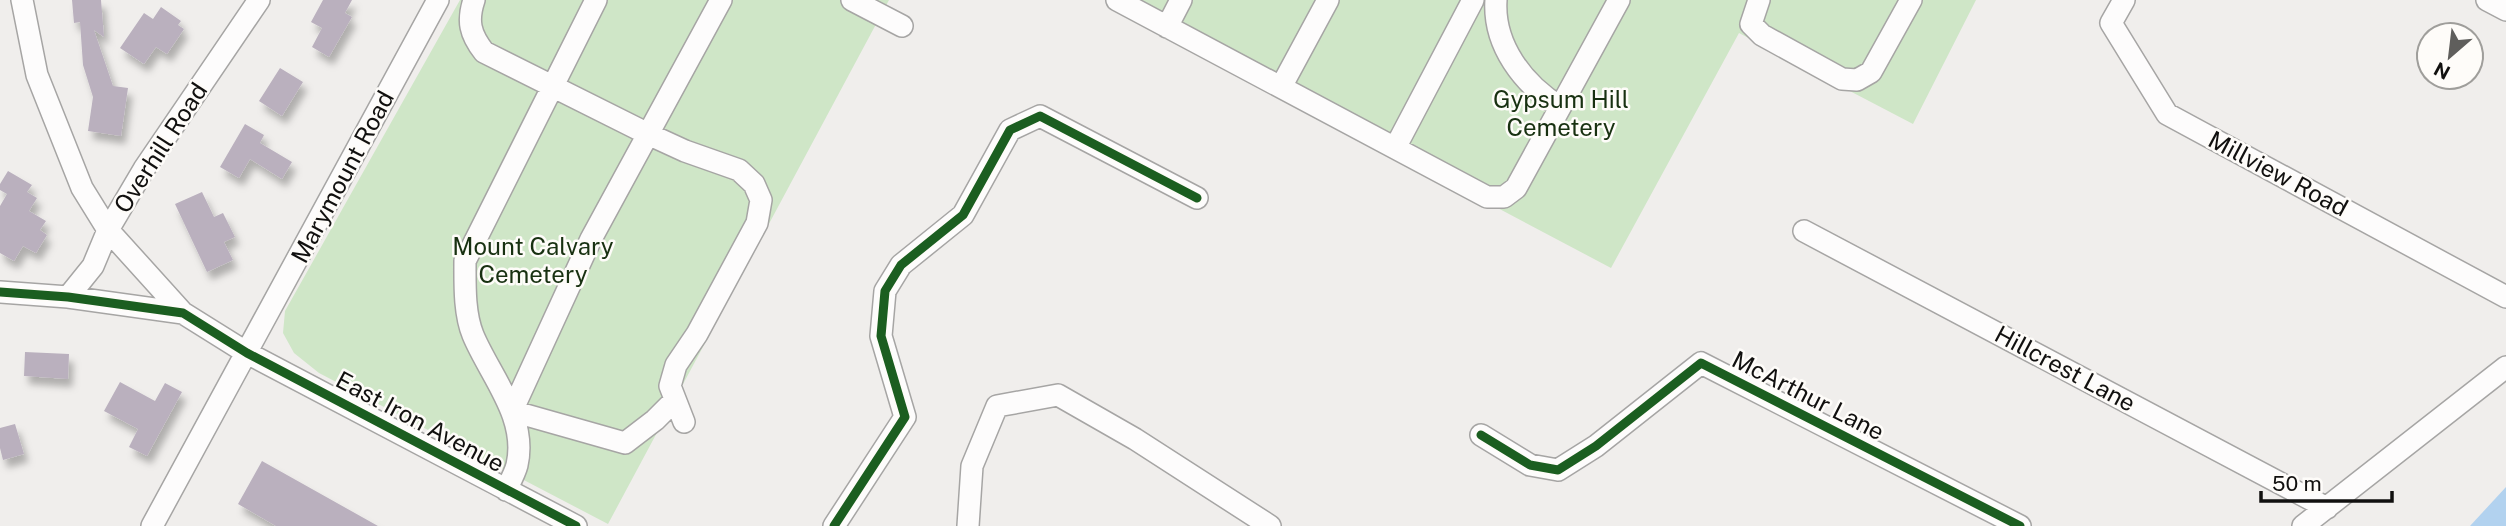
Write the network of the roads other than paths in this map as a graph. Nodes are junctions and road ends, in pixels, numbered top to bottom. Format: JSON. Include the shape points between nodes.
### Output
{"nodes":[{"id":1,"x":22,"y":0,"type":"edge"},
{"id":2,"x":259,"y":0,"type":"edge"},
{"id":3,"x":438,"y":0,"type":"edge"},
{"id":4,"x":474,"y":0,"type":"edge"},
{"id":5,"x":596,"y":0,"type":"edge"},
{"id":6,"x":721,"y":0,"type":"edge"},
{"id":7,"x":852,"y":0,"type":"edge"},
{"id":8,"x":1116,"y":0,"type":"edge"},
{"id":9,"x":1181,"y":0,"type":"edge"},
{"id":10,"x":1328,"y":0,"type":"edge"},
{"id":11,"x":1473,"y":0,"type":"edge"},
{"id":12,"x":1496,"y":0,"type":"edge"},
{"id":13,"x":1619,"y":0,"type":"edge"},
{"id":14,"x":1759,"y":0,"type":"edge"},
{"id":15,"x":1911,"y":0,"type":"edge"},
{"id":16,"x":2124,"y":0,"type":"edge"},
{"id":17,"x":2487,"y":0,"type":"edge"},
{"id":18,"x":2506,"y":10,"type":"edge"},
{"id":19,"x":902,"y":26,"type":"dead end"},
{"id":20,"x":1167,"y":27,"type":"junction"},
{"id":21,"x":554,"y":85,"type":"junction"},
{"id":22,"x":1281,"y":88,"type":"junction"},
{"id":23,"x":1560,"y":107,"type":"junction"},
{"id":24,"x":648,"y":134,"type":"junction"},
{"id":25,"x":1395,"y":148,"type":"junction"},
{"id":26,"x":1197,"y":198,"type":"dead end"},
{"id":27,"x":108,"y":230,"type":"junction"},
{"id":28,"x":1804,"y":231,"type":"dead end"},
{"id":29,"x":0,"y":292,"type":"edge"},
{"id":30,"x":68,"y":297,"type":"junction"},
{"id":31,"x":2506,"y":297,"type":"edge"},
{"id":32,"x":183,"y":313,"type":"junction"},
{"id":33,"x":247,"y":353,"type":"junction"},
{"id":34,"x":2506,"y":367,"type":"edge"},
{"id":35,"x":675,"y":400,"type":"junction"},
{"id":36,"x":512,"y":411,"type":"junction"},
{"id":37,"x":684,"y":422,"type":"dead end"},
{"id":38,"x":1480,"y":435,"type":"dead end"},
{"id":39,"x":506,"y":490,"type":"junction"},
{"id":40,"x":2327,"y":508,"type":"junction"},
{"id":41,"x":152,"y":526,"type":"edge"},
{"id":42,"x":576,"y":526,"type":"edge"},
{"id":43,"x":834,"y":526,"type":"edge"},
{"id":44,"x":968,"y":526,"type":"edge"},
{"id":45,"x":1270,"y":526,"type":"edge"},
{"id":46,"x":2020,"y":526,"type":"edge"},
{"id":47,"x":2303,"y":526,"type":"edge"}],
"edges":[{"from":1,"to":27,"type":"street","via":[[37,75],[82,188]]},
{"from":2,"to":27,"type":"street","name":"Overhill Road"},
{"from":3,"to":33,"type":"street","name":"Marymount Road"},
{"from":4,"to":21,"type":"street","via":[[469,22],[473,38],[484,52]]},
{"from":5,"to":21,"type":"street"},
{"from":6,"to":24,"type":"street"},
{"from":7,"to":19,"type":"street"},
{"from":8,"to":20,"type":"street"},
{"from":9,"to":20,"type":"street"},
{"from":10,"to":22,"type":"street"},
{"from":11,"to":25,"type":"street"},
{"from":12,"to":23,"type":"street","via":[[1503,43],[1522,75]]},
{"from":13,"to":23,"type":"street"},
{"from":14,"to":15,"type":"street","via":[[1751,24],[1762,35],[1842,79],[1857,80],[1871,72]]},
{"from":16,"to":31,"type":"street","name":"Millview Road","via":[[2111,23],[2167,114]]},
{"from":17,"to":18,"type":"street"},
{"from":20,"to":22,"type":"street"},
{"from":21,"to":24,"type":"street"},
{"from":21,"to":36,"type":"street","via":[[465,261],[472,333]]},
{"from":22,"to":25,"type":"street"},
{"from":23,"to":25,"type":"street","via":[[1516,188],[1504,197],[1487,197]]},
{"from":24,"to":35,"type":"street","via":[[739,170],[754,184],[761,200],[757,223],[698,334],[676,365],[670,386]]},
{"from":24,"to":36,"type":"street","via":[[591,239]]},
{"from":26,"to":43,"type":"street","via":[[1040,116],[1010,130],[963,215],[901,265],[885,291],[881,336],[905,417]]},
{"from":27,"to":30,"type":"street","name":"Overhill Road","via":[[93,266]]},
{"from":27,"to":32,"type":"street"},
{"from":28,"to":40,"type":"street","name":"Hillcrest Lane"},
{"from":29,"to":30,"type":"street"},
{"from":30,"to":32,"type":"street"},
{"from":32,"to":33,"type":"street","name":"East Iron Avenue"},
{"from":33,"to":39,"type":"street","name":"East Iron Avenue"},
{"from":33,"to":41,"type":"street","name":"Marymount Road"},
{"from":34,"to":40,"type":"street"},
{"from":35,"to":36,"type":"street","via":[[625,443]]},
{"from":35,"to":37,"type":"street"},
{"from":36,"to":39,"type":"street","via":[[519,440],[517,465]]},
{"from":38,"to":46,"type":"street","name":"McArthur Lane","via":[[1530,465],[1558,470],[1596,446],[1701,363]]},
{"from":39,"to":42,"type":"street","name":"East Iron Avenue"},
{"from":40,"to":47,"type":"street"},
{"from":44,"to":45,"type":"street","via":[[972,466],[997,406],[1058,395]]}]}
